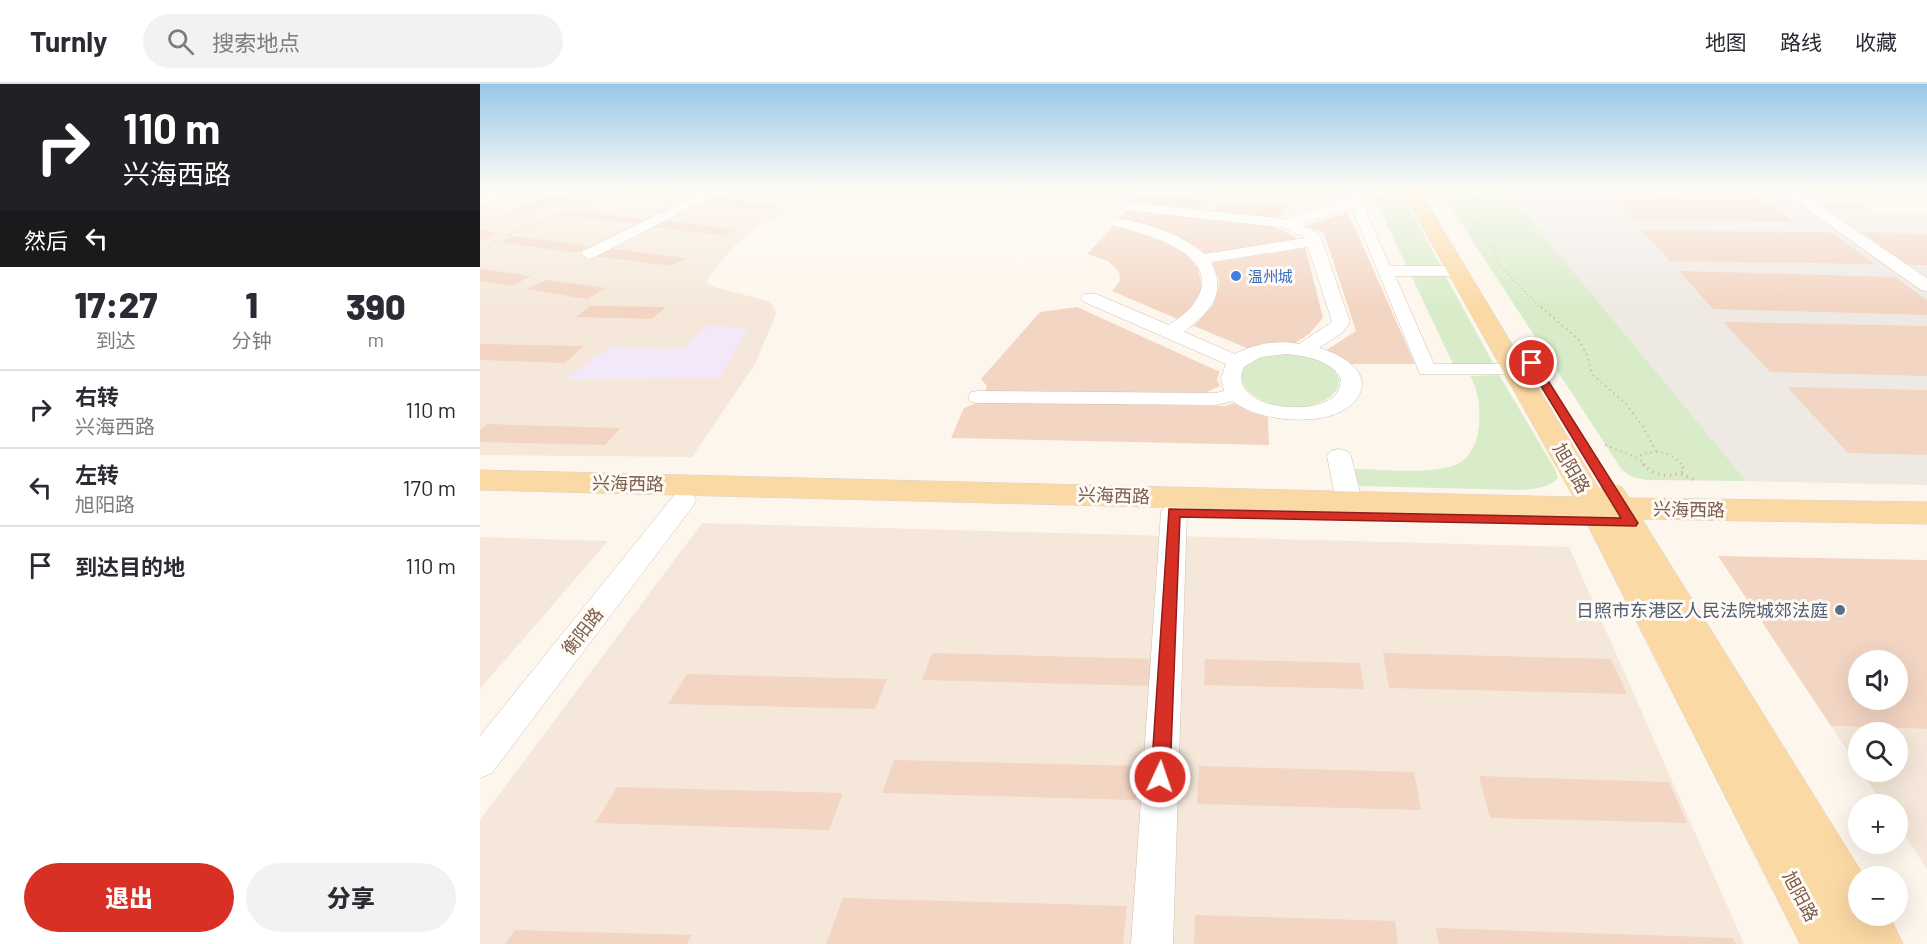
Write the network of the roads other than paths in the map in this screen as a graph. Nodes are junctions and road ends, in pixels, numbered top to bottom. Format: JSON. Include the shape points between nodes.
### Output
{"nodes":[{"id":1,"x":641,"y":228,"type":"edge"},
{"id":2,"x":1150,"y":228,"type":"edge"},
{"id":3,"x":1297,"y":228,"type":"edge"},
{"id":4,"x":1366,"y":228,"type":"edge"},
{"id":5,"x":1432,"y":228,"type":"edge"},
{"id":6,"x":1448,"y":228,"type":"edge"},
{"id":7,"x":1843,"y":228,"type":"edge"},
{"id":8,"x":1314,"y":241,"type":"junction"},
{"id":9,"x":589,"y":254,"type":"dead end"},
{"id":10,"x":1201,"y":259,"type":"junction"},
{"id":11,"x":1385,"y":271,"type":"junction"},
{"id":12,"x":1457,"y":271,"type":"junction"},
{"id":13,"x":1927,"y":286,"type":"edge"},
{"id":14,"x":1090,"y":298,"type":"dead end"},
{"id":15,"x":1171,"y":333,"type":"junction"},
{"id":16,"x":1305,"y":350,"type":"junction"},
{"id":17,"x":1237,"y":362,"type":"junction"},
{"id":18,"x":1515,"y":370,"type":"junction"},
{"id":19,"x":1236,"y":394,"type":"junction"},
{"id":20,"x":979,"y":397,"type":"dead end"},
{"id":21,"x":1339,"y":456,"type":"dead end"},
{"id":22,"x":480,"y":480,"type":"edge"},
{"id":23,"x":480,"y":495,"type":"edge"},
{"id":24,"x":684,"y":500,"type":"junction"},
{"id":25,"x":1349,"y":501,"type":"junction"},
{"id":26,"x":1173,"y":512,"type":"junction"},
{"id":27,"x":1927,"y":513,"type":"edge"},
{"id":28,"x":1612,"y":516,"type":"junction"},
{"id":29,"x":1927,"y":527,"type":"edge"},
{"id":30,"x":480,"y":762,"type":"edge"},
{"id":31,"x":1848,"y":895,"type":"edge"},
{"id":32,"x":1867,"y":926,"type":"edge"},
{"id":33,"x":1152,"y":944,"type":"edge"},
{"id":34,"x":1827,"y":944,"type":"edge"},
{"id":35,"x":1878,"y":944,"type":"edge"}],
"edges":[{"from":1,"to":9,"type":"street"},
{"from":2,"to":10,"type":"street","via":[[1183,244]]},
{"from":3,"to":8,"type":"street","via":[[1312,235]]},
{"from":4,"to":11,"type":"street"},
{"from":5,"to":12,"type":"main road","name":"旭阳路"},
{"from":6,"to":28,"type":"main road","name":"旭阳路"},
{"from":7,"to":13,"type":"street"},
{"from":8,"to":10,"type":"street"},
{"from":8,"to":16,"type":"street","via":[[1341,322]]},
{"from":10,"to":15,"type":"street","via":[[1210,276],[1207,301],[1195,316]]},
{"from":11,"to":12,"type":"street"},
{"from":11,"to":18,"type":"street","via":[[1427,370]]},
{"from":12,"to":18,"type":"main road","name":"旭阳路"},
{"from":14,"to":15,"type":"street"},
{"from":15,"to":17,"type":"street"},
{"from":16,"to":17,"type":"street","via":[[1267,349]]},
{"from":16,"to":19,"type":"street","via":[[1322,354],[1346,370],[1351,380],[1350,391],[1342,400],[1320,410],[1289,414],[1258,407]]},
{"from":17,"to":19,"type":"street","via":[[1229,383]]},
{"from":18,"to":28,"type":"main road","name":"旭阳路"},
{"from":19,"to":20,"type":"street","via":[[1216,399]]},
{"from":21,"to":25,"type":"street"},
{"from":22,"to":25,"type":"main road","name":"兴海西路"},
{"from":23,"to":24,"type":"main road","name":"兴海西路"},
{"from":24,"to":26,"type":"main road","name":"兴海西路"},
{"from":24,"to":30,"type":"street","name":"衡阳路"},
{"from":25,"to":28,"type":"main road","name":"兴海西路"},
{"from":26,"to":28,"type":"main road","name":"兴海西路"},
{"from":26,"to":33,"type":"street"},
{"from":27,"to":28,"type":"main road","name":"兴海西路"},
{"from":28,"to":29,"type":"main road","name":"兴海西路"},
{"from":28,"to":31,"type":"main road","name":"旭阳路"},
{"from":28,"to":34,"type":"main road","name":"旭阳路"},
{"from":32,"to":35,"type":"main road"}]}
